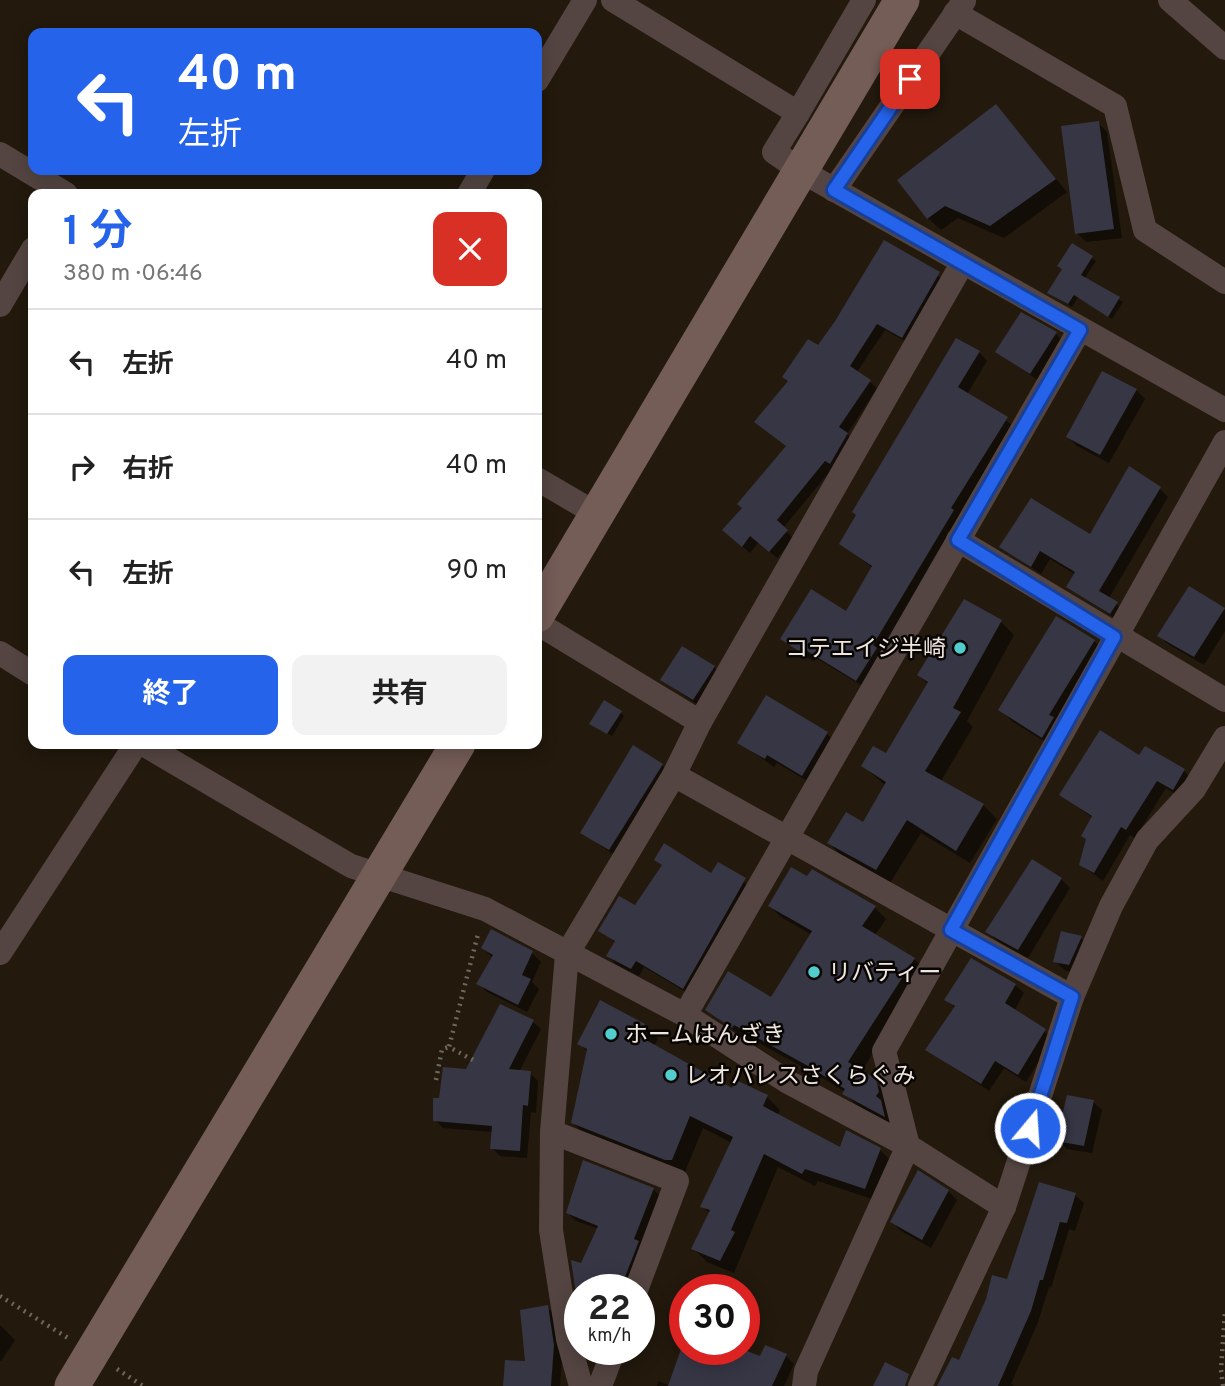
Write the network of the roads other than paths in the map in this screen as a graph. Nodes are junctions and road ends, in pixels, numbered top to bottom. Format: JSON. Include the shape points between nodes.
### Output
{"nodes":[{"id":1,"x":585,"y":0,"type":"edge"},
{"id":2,"x":613,"y":0,"type":"edge"},
{"id":3,"x":864,"y":0,"type":"edge"},
{"id":4,"x":902,"y":0,"type":"edge"},
{"id":5,"x":1170,"y":0,"type":"edge"},
{"id":6,"x":960,"y":6,"type":"edge"},
{"id":7,"x":1225,"y":48,"type":"edge"},
{"id":8,"x":542,"y":72,"type":"edge"},
{"id":9,"x":798,"y":113,"type":"junction"},
{"id":10,"x":0,"y":154,"type":"edge"},
{"id":11,"x":28,"y":171,"type":"edge"},
{"id":12,"x":803,"y":172,"type":"junction"},
{"id":13,"x":35,"y":175,"type":"edge"},
{"id":14,"x":58,"y":189,"type":"edge"},
{"id":15,"x":834,"y":190,"type":"junction"},
{"id":16,"x":28,"y":257,"type":"edge"},
{"id":17,"x":962,"y":264,"type":"junction"},
{"id":18,"x":1225,"y":282,"type":"edge"},
{"id":19,"x":0,"y":305,"type":"edge"},
{"id":20,"x":1080,"y":330,"type":"junction"},
{"id":21,"x":1225,"y":410,"type":"edge"},
{"id":22,"x":1225,"y":442,"type":"edge"},
{"id":23,"x":542,"y":482,"type":"edge"},
{"id":24,"x":597,"y":514,"type":"junction"},
{"id":25,"x":958,"y":540,"type":"junction"},
{"id":26,"x":542,"y":607,"type":"edge"},
{"id":27,"x":542,"y":626,"type":"edge"},
{"id":28,"x":1114,"y":637,"type":"junction"},
{"id":29,"x":0,"y":653,"type":"edge"},
{"id":30,"x":28,"y":671,"type":"edge"},
{"id":31,"x":1225,"y":700,"type":"edge"},
{"id":32,"x":700,"y":722,"type":"junction"},
{"id":33,"x":1225,"y":738,"type":"edge"},
{"id":34,"x":133,"y":749,"type":"edge"},
{"id":35,"x":152,"y":749,"type":"edge"},
{"id":36,"x":455,"y":749,"type":"edge"},
{"id":37,"x":674,"y":775,"type":"junction"},
{"id":38,"x":787,"y":839,"type":"junction"},
{"id":39,"x":378,"y":874,"type":"junction"},
{"id":40,"x":951,"y":930,"type":"junction"},
{"id":41,"x":0,"y":953,"type":"edge"},
{"id":42,"x":567,"y":954,"type":"junction"},
{"id":43,"x":1072,"y":997,"type":"junction"},
{"id":44,"x":685,"y":1015,"type":"junction"},
{"id":45,"x":552,"y":1132,"type":"junction"},
{"id":46,"x":908,"y":1146,"type":"junction"},
{"id":47,"x":1004,"y":1207,"type":"junction"},
{"id":48,"x":642,"y":1274,"type":"edge"},
{"id":49,"x":608,"y":1365,"type":"edge"},
{"id":50,"x":72,"y":1386,"type":"edge"},
{"id":51,"x":581,"y":1386,"type":"edge"},
{"id":52,"x":600,"y":1386,"type":"edge"},
{"id":53,"x":804,"y":1386,"type":"edge"},
{"id":54,"x":920,"y":1386,"type":"edge"}],
"edges":[{"from":1,"to":8,"type":"street"},
{"from":2,"to":9,"type":"street"},
{"from":3,"to":9,"type":"street"},
{"from":4,"to":12,"type":"street"},
{"from":5,"to":7,"type":"street"},
{"from":6,"to":15,"type":"street"},
{"from":6,"to":18,"type":"street","via":[[1115,106],[1145,230]]},
{"from":9,"to":12,"type":"street","via":[[775,152]]},
{"from":10,"to":11,"type":"street"},
{"from":12,"to":15,"type":"street"},
{"from":12,"to":24,"type":"street"},
{"from":13,"to":14,"type":"street"},
{"from":15,"to":17,"type":"street"},
{"from":16,"to":19,"type":"street"},
{"from":17,"to":20,"type":"street"},
{"from":17,"to":32,"type":"street"},
{"from":20,"to":21,"type":"street"},
{"from":20,"to":25,"type":"street"},
{"from":22,"to":28,"type":"street"},
{"from":23,"to":24,"type":"street"},
{"from":24,"to":26,"type":"street"},
{"from":25,"to":28,"type":"street"},
{"from":25,"to":38,"type":"street"},
{"from":27,"to":32,"type":"street"},
{"from":28,"to":31,"type":"street"},
{"from":28,"to":40,"type":"street"},
{"from":29,"to":30,"type":"street"},
{"from":32,"to":37,"type":"street"},
{"from":33,"to":43,"type":"street","via":[[1194,789],[1147,840],[1111,906]]},
{"from":34,"to":41,"type":"street"},
{"from":35,"to":39,"type":"street","via":[[351,866]]},
{"from":36,"to":39,"type":"street"},
{"from":37,"to":38,"type":"street"},
{"from":37,"to":42,"type":"street"},
{"from":38,"to":40,"type":"street"},
{"from":38,"to":44,"type":"street"},
{"from":39,"to":42,"type":"street","via":[[485,909]]},
{"from":39,"to":50,"type":"street"},
{"from":40,"to":43,"type":"street"},
{"from":40,"to":46,"type":"street","via":[[884,1051]]},
{"from":42,"to":44,"type":"street"},
{"from":42,"to":45,"type":"street"},
{"from":43,"to":47,"type":"street"},
{"from":44,"to":46,"type":"street","via":[[788,1082]]},
{"from":45,"to":48,"type":"street","via":[[677,1181]]},
{"from":45,"to":51,"type":"street","via":[[551,1230],[568,1339]]},
{"from":46,"to":47,"type":"street"},
{"from":46,"to":53,"type":"street","via":[[806,1371]]},
{"from":47,"to":54,"type":"street"},
{"from":49,"to":52,"type":"street"}]}
